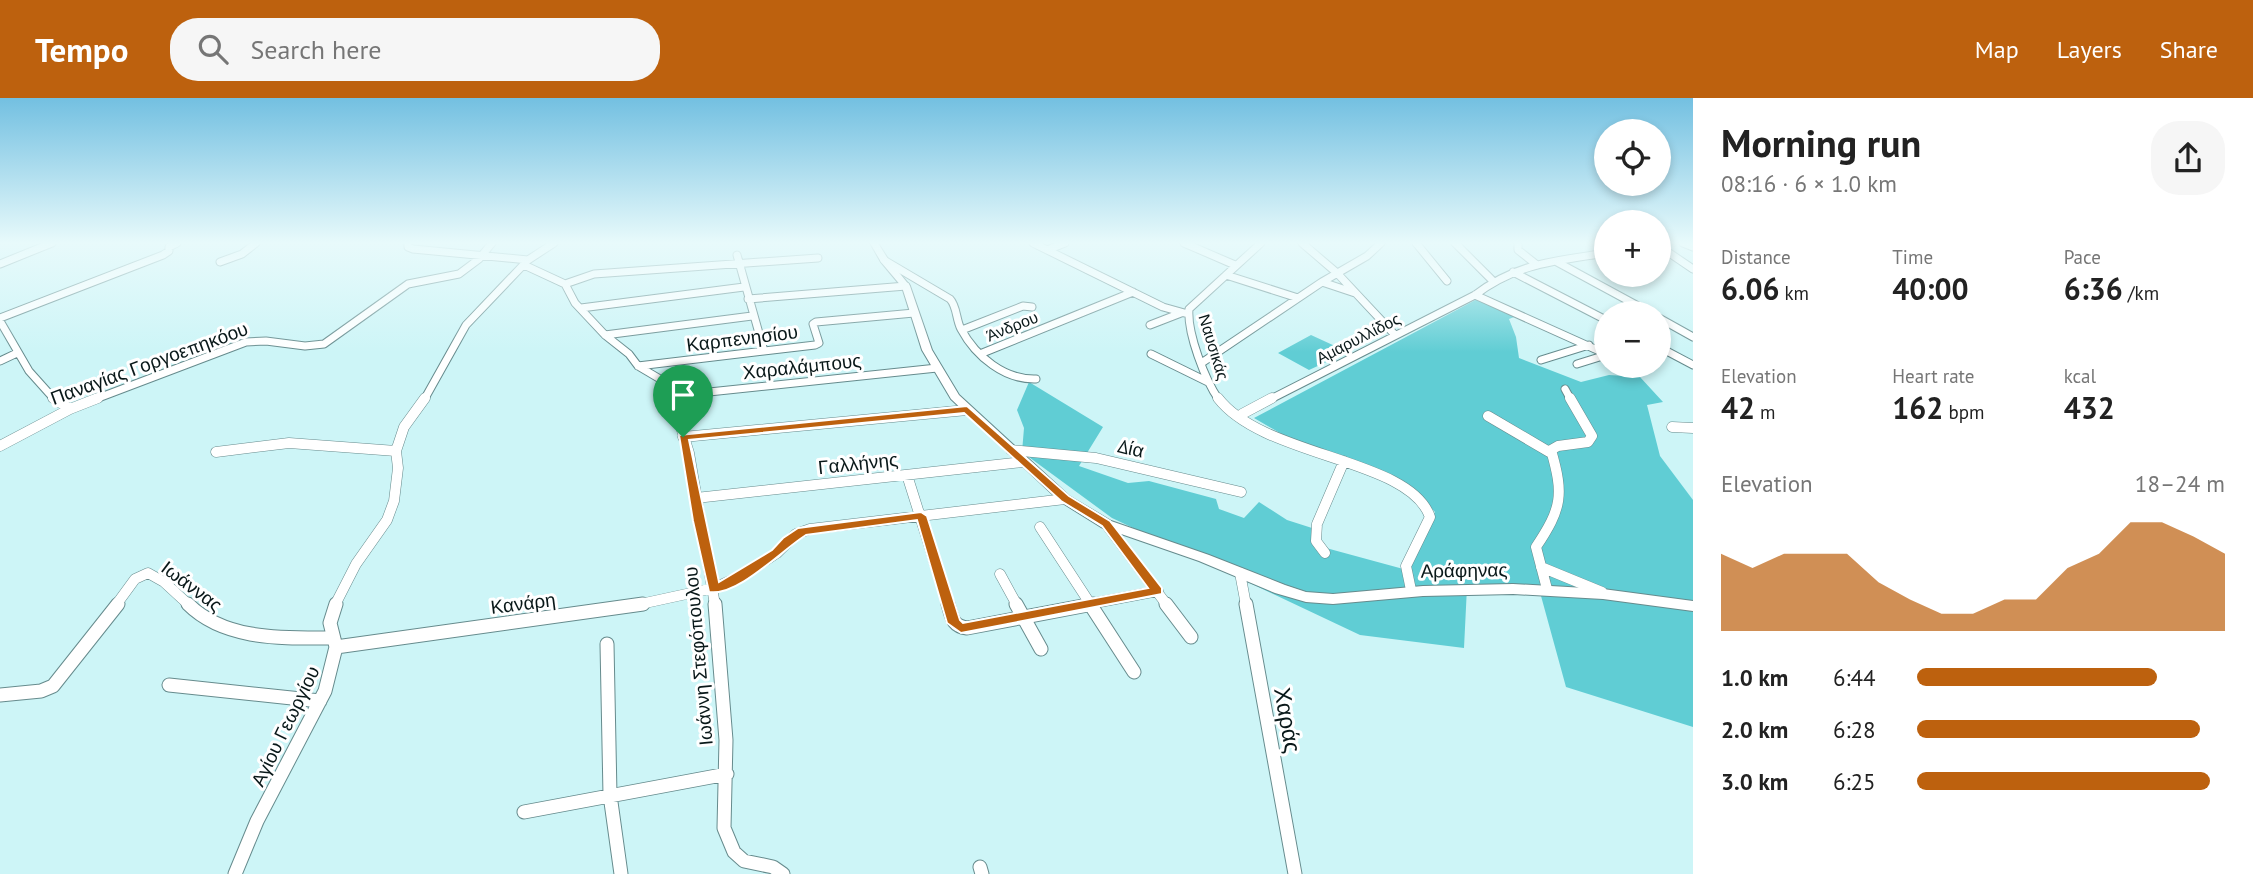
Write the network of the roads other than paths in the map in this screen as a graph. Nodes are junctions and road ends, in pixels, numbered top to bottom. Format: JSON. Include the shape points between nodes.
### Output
{"nodes":[{"id":1,"x":102,"y":279,"type":"edge"},
{"id":2,"x":429,"y":279,"type":"edge"},
{"id":3,"x":510,"y":279,"type":"edge"},
{"id":4,"x":557,"y":279,"type":"edge"},
{"id":5,"x":579,"y":279,"type":"edge"},
{"id":6,"x":743,"y":279,"type":"edge"},
{"id":7,"x":900,"y":279,"type":"edge"},
{"id":8,"x":917,"y":279,"type":"edge"},
{"id":9,"x":1107,"y":279,"type":"edge"},
{"id":10,"x":1221,"y":279,"type":"edge"},
{"id":11,"x":1239,"y":279,"type":"edge"},
{"id":12,"x":1327,"y":279,"type":"edge"},
{"id":13,"x":1343,"y":279,"type":"edge"},
{"id":14,"x":1497,"y":279,"type":"edge"},
{"id":15,"x":1527,"y":279,"type":"edge"},
{"id":16,"x":1588,"y":279,"type":"edge"},
{"id":17,"x":1493,"y":281,"type":"joint"},
{"id":18,"x":1322,"y":282,"type":"junction"},
{"id":19,"x":565,"y":284,"type":"junction"},
{"id":20,"x":906,"y":286,"type":"junction"},
{"id":21,"x":744,"y":287,"type":"junction"},
{"id":22,"x":1133,"y":292,"type":"junction"},
{"id":23,"x":1356,"y":293,"type":"junction"},
{"id":24,"x":1475,"y":295,"type":"junction"},
{"id":25,"x":1298,"y":298,"type":"junction"},
{"id":26,"x":748,"y":299,"type":"junction"},
{"id":27,"x":1629,"y":301,"type":"edge"},
{"id":28,"x":1032,"y":307,"type":"dead end"},
{"id":29,"x":581,"y":308,"type":"junction"},
{"id":30,"x":914,"y":313,"type":"junction"},
{"id":31,"x":1184,"y":314,"type":"junction"},
{"id":32,"x":1594,"y":314,"type":"edge"},
{"id":33,"x":752,"y":316,"type":"junction"},
{"id":34,"x":0,"y":320,"type":"edge"},
{"id":35,"x":1150,"y":325,"type":"dead end"},
{"id":36,"x":1671,"y":325,"type":"edge"},
{"id":37,"x":962,"y":330,"type":"junction"},
{"id":38,"x":606,"y":335,"type":"junction"},
{"id":39,"x":1395,"y":335,"type":"junction"},
{"id":40,"x":9,"y":337,"type":"junction"},
{"id":41,"x":1693,"y":337,"type":"edge"},
{"id":42,"x":0,"y":341,"type":"edge"},
{"id":43,"x":1589,"y":345,"type":"junction"},
{"id":44,"x":1594,"y":348,"type":"edge"},
{"id":45,"x":764,"y":351,"type":"junction"},
{"id":46,"x":17,"y":353,"type":"junction"},
{"id":47,"x":1671,"y":353,"type":"edge"},
{"id":48,"x":981,"y":354,"type":"junction"},
{"id":49,"x":1151,"y":354,"type":"dead end"},
{"id":50,"x":1594,"y":359,"type":"edge"},
{"id":51,"x":1541,"y":360,"type":"dead end"},
{"id":52,"x":0,"y":361,"type":"edge"},
{"id":53,"x":1203,"y":362,"type":"junction"},
{"id":54,"x":1577,"y":365,"type":"dead end"},
{"id":55,"x":1693,"y":365,"type":"edge"},
{"id":56,"x":638,"y":366,"type":"junction"},
{"id":57,"x":937,"y":368,"type":"junction"},
{"id":58,"x":1036,"y":379,"type":"dead end"},
{"id":59,"x":1208,"y":382,"type":"junction"},
{"id":60,"x":1564,"y":389,"type":"dead end"},
{"id":61,"x":671,"y":396,"type":"junction"},
{"id":62,"x":70,"y":409,"type":"junction"},
{"id":63,"x":1227,"y":409,"type":"junction"},
{"id":64,"x":967,"y":410,"type":"junction"},
{"id":65,"x":1242,"y":414,"type":"junction"},
{"id":66,"x":1488,"y":416,"type":"dead end"},
{"id":67,"x":1257,"y":426,"type":"junction"},
{"id":68,"x":1672,"y":427,"type":"dead end"},
{"id":69,"x":1693,"y":428,"type":"edge"},
{"id":70,"x":683,"y":437,"type":"junction"},
{"id":71,"x":0,"y":446,"type":"edge"},
{"id":72,"x":1011,"y":450,"type":"junction"},
{"id":73,"x":396,"y":451,"type":"junction"},
{"id":74,"x":216,"y":452,"type":"dead end"},
{"id":75,"x":1551,"y":453,"type":"junction"},
{"id":76,"x":1344,"y":461,"type":"junction"},
{"id":77,"x":1023,"y":462,"type":"junction"},
{"id":78,"x":907,"y":475,"type":"junction"},
{"id":79,"x":1241,"y":492,"type":"dead end"},
{"id":80,"x":696,"y":498,"type":"junction"},
{"id":81,"x":1065,"y":499,"type":"junction"},
{"id":82,"x":921,"y":516,"type":"junction"},
{"id":83,"x":1106,"y":524,"type":"junction"},
{"id":84,"x":1040,"y":527,"type":"dead end"},
{"id":85,"x":1325,"y":553,"type":"dead end"},
{"id":86,"x":1541,"y":568,"type":"junction"},
{"id":87,"x":1240,"y":573,"type":"junction"},
{"id":88,"x":1000,"y":574,"type":"dead end"},
{"id":89,"x":714,"y":588,"type":"junction"},
{"id":90,"x":1547,"y":589,"type":"junction"},
{"id":91,"x":1412,"y":590,"type":"junction"},
{"id":92,"x":1158,"y":591,"type":"junction"},
{"id":93,"x":1610,"y":596,"type":"junction"},
{"id":94,"x":1088,"y":603,"type":"junction"},
{"id":95,"x":1693,"y":606,"type":"edge"},
{"id":96,"x":1024,"y":617,"type":"junction"},
{"id":97,"x":1191,"y":637,"type":"dead end"},
{"id":98,"x":335,"y":643,"type":"junction"},
{"id":99,"x":607,"y":644,"type":"dead end"},
{"id":100,"x":1041,"y":649,"type":"dead end"},
{"id":101,"x":1134,"y":672,"type":"dead end"},
{"id":102,"x":169,"y":685,"type":"dead end"},
{"id":103,"x":0,"y":695,"type":"edge"},
{"id":104,"x":320,"y":701,"type":"junction"},
{"id":105,"x":727,"y":774,"type":"junction"},
{"id":106,"x":610,"y":795,"type":"junction"},
{"id":107,"x":524,"y":812,"type":"dead end"},
{"id":108,"x":235,"y":874,"type":"edge"},
{"id":109,"x":621,"y":874,"type":"edge"},
{"id":110,"x":783,"y":874,"type":"edge"},
{"id":111,"x":1295,"y":874,"type":"edge"}],
"edges":[{"from":1,"to":34,"type":"street"},
{"from":2,"to":62,"type":"street","name":"Παναγίας Γοργοεπηκόου","via":[[402,287],[324,344],[246,342]]},
{"from":3,"to":73,"type":"street","name":"Αγίου Γεωργίου","via":[[466,326],[433,388],[404,427]]},
{"from":4,"to":19,"type":"street"},
{"from":5,"to":19,"type":"street"},
{"from":6,"to":21,"type":"street"},
{"from":7,"to":20,"type":"main road"},
{"from":8,"to":37,"type":"street","via":[[954,303],[954,319]]},
{"from":9,"to":22,"type":"street"},
{"from":10,"to":31,"type":"street","name":"Ναυσικάς"},
{"from":11,"to":25,"type":"street"},
{"from":12,"to":18,"type":"street"},
{"from":13,"to":23,"type":"street"},
{"from":14,"to":17,"type":"street","name":"Αμαρυλλίδος"},
{"from":15,"to":32,"type":"street"},
{"from":16,"to":27,"type":"street"},
{"from":17,"to":24,"type":"street","name":"Αμαρυλλίδος"},
{"from":18,"to":23,"type":"street"},
{"from":18,"to":25,"type":"street"},
{"from":19,"to":29,"type":"street","name":"Ιωάννη Στεφόπουλου"},
{"from":20,"to":26,"type":"street"},
{"from":20,"to":30,"type":"main road","name":"Αράφηνας"},
{"from":21,"to":26,"type":"street"},
{"from":21,"to":29,"type":"street"},
{"from":22,"to":31,"type":"street"},
{"from":22,"to":48,"type":"street","name":"Άνδρου"},
{"from":23,"to":39,"type":"street"},
{"from":24,"to":39,"type":"street","name":"Αμαρυλλίδος"},
{"from":24,"to":43,"type":"street"},
{"from":25,"to":53,"type":"street"},
{"from":26,"to":33,"type":"street"},
{"from":28,"to":37,"type":"street","via":[[1023,306]]},
{"from":29,"to":38,"type":"street","name":"Ιωάννη Στεφόπουλου"},
{"from":30,"to":45,"type":"street","name":"Καρπενησίου","via":[[814,323],[817,345]]},
{"from":30,"to":57,"type":"main road","name":"Αράφηνας"},
{"from":31,"to":35,"type":"street"},
{"from":31,"to":53,"type":"street","name":"Ναυσικάς"},
{"from":33,"to":38,"type":"street"},
{"from":33,"to":45,"type":"street"},
{"from":34,"to":40,"type":"street"},
{"from":36,"to":41,"type":"street"},
{"from":37,"to":48,"type":"street"},
{"from":38,"to":56,"type":"street","name":"Ιωάννη Στεφόπουλου"},
{"from":39,"to":65,"type":"street","name":"Αμαρυλλίδος"},
{"from":40,"to":42,"type":"street"},
{"from":40,"to":46,"type":"street"},
{"from":43,"to":44,"type":"street"},
{"from":43,"to":51,"type":"street"},
{"from":45,"to":56,"type":"street","name":"Καρπενησίου"},
{"from":46,"to":52,"type":"street"},
{"from":46,"to":62,"type":"street","via":[[57,403]]},
{"from":47,"to":55,"type":"street"},
{"from":48,"to":58,"type":"street","via":[[1011,377]]},
{"from":49,"to":59,"type":"street"},
{"from":50,"to":54,"type":"street"},
{"from":53,"to":59,"type":"street","name":"Ναυσικάς"},
{"from":56,"to":61,"type":"street","name":"Ιωάννη Στεφόπουλου","via":[[660,379]]},
{"from":57,"to":61,"type":"street","name":"Χαραλάμπους"},
{"from":57,"to":64,"type":"main road","name":"Αράφηνας"},
{"from":59,"to":63,"type":"street","name":"Ναυσικάς"},
{"from":60,"to":75,"type":"street","via":[[1586,422],[1591,440],[1558,446]]},
{"from":61,"to":70,"type":"street","name":"Ιωάννη Στεφόπουλου"},
{"from":62,"to":71,"type":"street","name":"Παναγίας Γοργοεπηκόου"},
{"from":63,"to":65,"type":"street"},
{"from":63,"to":67,"type":"street","name":"Ναυσικάς"},
{"from":64,"to":70,"type":"street"},
{"from":64,"to":72,"type":"main road","name":"Αράφηνας"},
{"from":65,"to":67,"type":"street"},
{"from":66,"to":75,"type":"street"},
{"from":67,"to":76,"type":"street","via":[[1308,452]]},
{"from":68,"to":69,"type":"street"},
{"from":70,"to":80,"type":"street","name":"Ιωάννη Στεφόπουλου"},
{"from":72,"to":77,"type":"main road","name":"Αράφηνας"},
{"from":72,"to":79,"type":"street","name":"Δία","via":[[1096,458]]},
{"from":73,"to":74,"type":"street","via":[[289,443]]},
{"from":73,"to":98,"type":"street","name":"Αγίου Γεωργίου","via":[[394,500],[387,520],[356,564],[333,609],[330,622]]},
{"from":75,"to":86,"type":"street","via":[[1560,482],[1555,519],[1537,541]]},
{"from":76,"to":85,"type":"street","via":[[1317,524],[1316,541]]},
{"from":76,"to":91,"type":"street","via":[[1405,486],[1430,512],[1406,566]]},
{"from":77,"to":78,"type":"street","name":"Γαλλήνης"},
{"from":77,"to":81,"type":"main road","name":"Αράφηνας"},
{"from":78,"to":80,"type":"street","name":"Γαλλήνης"},
{"from":78,"to":82,"type":"street"},
{"from":80,"to":89,"type":"street","name":"Ιωάννη Στεφόπουλου"},
{"from":81,"to":82,"type":"street","name":"Κανάρη"},
{"from":81,"to":83,"type":"main road","name":"Αράφηνας"},
{"from":82,"to":89,"type":"street","name":"Κανάρη","via":[[803,531],[777,553]]},
{"from":82,"to":96,"type":"street","via":[[958,627]]},
{"from":83,"to":87,"type":"main road","name":"Αράφηνας"},
{"from":83,"to":92,"type":"street"},
{"from":84,"to":94,"type":"street"},
{"from":86,"to":90,"type":"street"},
{"from":86,"to":93,"type":"street"},
{"from":87,"to":91,"type":"main road","name":"Αράφηνας","via":[[1287,592],[1320,598]]},
{"from":87,"to":111,"type":"street","name":"Χαράς"},
{"from":88,"to":96,"type":"street"},
{"from":89,"to":98,"type":"street","name":"Κανάρη","via":[[633,606]]},
{"from":89,"to":105,"type":"street","name":"Ιωάννη Στεφόπουλου"},
{"from":90,"to":91,"type":"main road","name":"Αράφηνας"},
{"from":90,"to":93,"type":"main road","name":"Αράφηνας"},
{"from":92,"to":94,"type":"street"},
{"from":92,"to":97,"type":"street"},
{"from":93,"to":95,"type":"main road","name":"Αράφηνας"},
{"from":94,"to":96,"type":"street"},
{"from":94,"to":101,"type":"street"},
{"from":96,"to":100,"type":"street"},
{"from":98,"to":103,"type":"street","name":"Ιωάννας","via":[[221,628],[148,573],[135,579],[53,686]]},
{"from":98,"to":104,"type":"street","name":"Αγίου Γεωργίου","via":[[334,667]]},
{"from":99,"to":106,"type":"street"},
{"from":102,"to":104,"type":"street"},
{"from":104,"to":108,"type":"street","name":"Αγίου Γεωργίου","via":[[257,821]]},
{"from":105,"to":106,"type":"street"},
{"from":105,"to":110,"type":"street","name":"Ιωάννη Στεφόπουλου","via":[[724,828],[728,841],[744,861]]},
{"from":106,"to":107,"type":"street"},
{"from":106,"to":109,"type":"street"}]}
